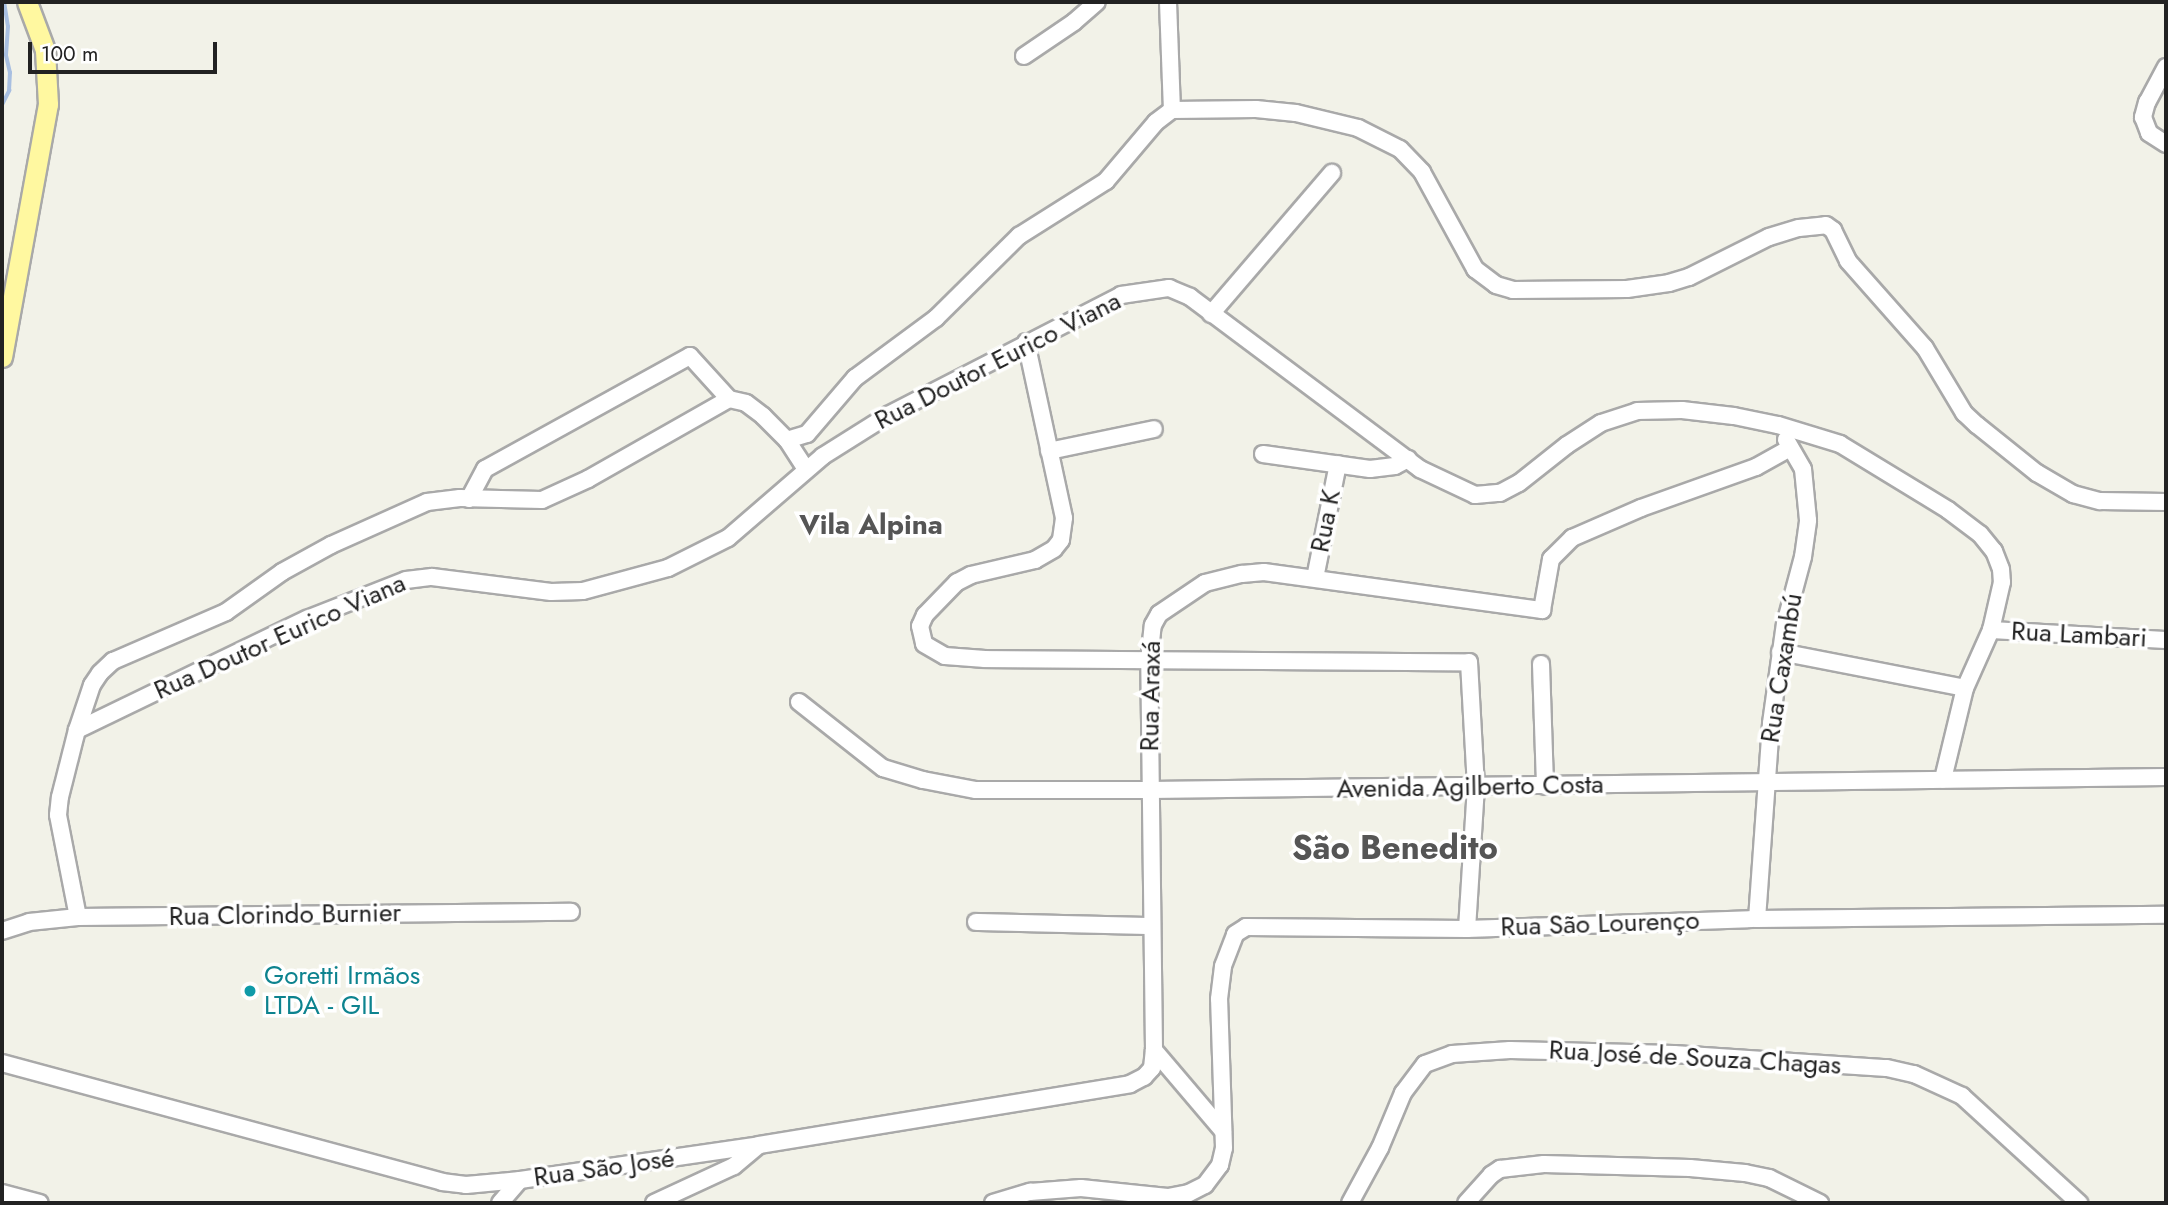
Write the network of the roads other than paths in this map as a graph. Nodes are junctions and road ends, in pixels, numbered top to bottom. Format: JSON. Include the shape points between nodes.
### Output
{"nodes":[{"id":1,"x":27,"y":2,"type":"edge"},
{"id":2,"x":1097,"y":2,"type":"edge"},
{"id":3,"x":1168,"y":2,"type":"edge"},
{"id":4,"x":1024,"y":56,"type":"dead end"},
{"id":5,"x":2166,"y":67,"type":"edge"},
{"id":6,"x":1172,"y":110,"type":"junction"},
{"id":7,"x":2166,"y":144,"type":"edge"},
{"id":8,"x":1332,"y":173,"type":"dead end"},
{"id":9,"x":1211,"y":314,"type":"junction"},
{"id":10,"x":1026,"y":342,"type":"junction"},
{"id":11,"x":2,"y":357,"type":"edge"},
{"id":12,"x":729,"y":399,"type":"junction"},
{"id":13,"x":1778,"y":425,"type":"junction"},
{"id":14,"x":1154,"y":429,"type":"dead end"},
{"id":15,"x":807,"y":434,"type":"junction"},
{"id":16,"x":787,"y":440,"type":"junction"},
{"id":17,"x":1790,"y":448,"type":"junction"},
{"id":18,"x":1049,"y":451,"type":"junction"},
{"id":19,"x":1263,"y":454,"type":"dead end"},
{"id":20,"x":823,"y":456,"type":"junction"},
{"id":21,"x":1408,"y":459,"type":"junction"},
{"id":22,"x":1338,"y":464,"type":"junction"},
{"id":23,"x":806,"y":469,"type":"junction"},
{"id":24,"x":469,"y":499,"type":"junction"},
{"id":25,"x":2166,"y":502,"type":"edge"},
{"id":26,"x":1315,"y":578,"type":"junction"},
{"id":27,"x":1991,"y":630,"type":"junction"},
{"id":28,"x":2166,"y":640,"type":"edge"},
{"id":29,"x":1780,"y":652,"type":"junction"},
{"id":30,"x":1149,"y":661,"type":"junction"},
{"id":31,"x":1541,"y":664,"type":"dead end"},
{"id":32,"x":1965,"y":688,"type":"junction"},
{"id":33,"x":799,"y":702,"type":"dead end"},
{"id":34,"x":77,"y":730,"type":"junction"},
{"id":35,"x":2166,"y":777,"type":"edge"},
{"id":36,"x":1942,"y":779,"type":"junction"},
{"id":37,"x":1766,"y":783,"type":"junction"},
{"id":38,"x":1476,"y":786,"type":"junction"},
{"id":39,"x":1545,"y":786,"type":"junction"},
{"id":40,"x":1150,"y":790,"type":"junction"},
{"id":41,"x":571,"y":912,"type":"dead end"},
{"id":42,"x":2166,"y":915,"type":"edge"},
{"id":43,"x":78,"y":917,"type":"junction"},
{"id":44,"x":1756,"y":919,"type":"junction"},
{"id":45,"x":976,"y":922,"type":"dead end"},
{"id":46,"x":1150,"y":926,"type":"junction"},
{"id":47,"x":1467,"y":929,"type":"junction"},
{"id":48,"x":2,"y":930,"type":"edge"},
{"id":49,"x":1154,"y":1051,"type":"junction"},
{"id":50,"x":2,"y":1063,"type":"edge"},
{"id":51,"x":1223,"y":1131,"type":"junction"},
{"id":52,"x":759,"y":1145,"type":"junction"},
{"id":53,"x":520,"y":1180,"type":"junction"},
{"id":54,"x":2,"y":1193,"type":"edge"},
{"id":55,"x":40,"y":1203,"type":"edge"},
{"id":56,"x":500,"y":1203,"type":"edge"},
{"id":57,"x":654,"y":1203,"type":"edge"},
{"id":58,"x":993,"y":1203,"type":"edge"},
{"id":59,"x":1350,"y":1203,"type":"edge"},
{"id":60,"x":1466,"y":1203,"type":"edge"},
{"id":61,"x":1820,"y":1203,"type":"edge"},
{"id":62,"x":2079,"y":1203,"type":"edge"}],
"edges":[{"from":1,"to":11,"type":"main road","via":[[45,50],[48,104]]},
{"from":2,"to":4,"type":"street"},
{"from":3,"to":6,"type":"street"},
{"from":5,"to":7,"type":"street","via":[[2143,117],[2149,134]]},
{"from":6,"to":15,"type":"street","via":[[1100,186],[1019,236],[936,318],[855,378]]},
{"from":6,"to":25,"type":"street","via":[[1296,113],[1358,128],[1400,149],[1422,173],[1475,270],[1513,290],[1670,284],[1769,237],[1826,225],[1848,261],[1924,348],[1964,413],[1977,425],[2037,473],[2073,494],[2100,501]]},
{"from":8,"to":9,"type":"street"},
{"from":9,"to":10,"type":"street","name":"Rua Doutor Eurico Viana","via":[[1169,288],[1148,289],[1121,295]]},
{"from":9,"to":21,"type":"street","name":"Rua Doutor Eurico Viana"},
{"from":10,"to":18,"type":"street"},
{"from":10,"to":20,"type":"street","name":"Rua Doutor Eurico Viana","via":[[888,415]]},
{"from":12,"to":16,"type":"street","via":[[746,403]]},
{"from":12,"to":24,"type":"street","via":[[542,500]]},
{"from":12,"to":24,"type":"street","via":[[690,356],[485,469]]},
{"from":13,"to":17,"type":"street","name":"Rua Caxambú"},
{"from":13,"to":21,"type":"street","name":"Rua Doutor Eurico Viana","via":[[1682,410],[1637,411],[1601,423],[1519,483],[1488,496],[1430,475]]},
{"from":13,"to":27,"type":"street","name":"Rua Doutor Eurico Viana","via":[[1840,444],[1980,534],[2001,569]]},
{"from":14,"to":18,"type":"street"},
{"from":15,"to":16,"type":"street"},
{"from":15,"to":20,"type":"street"},
{"from":16,"to":23,"type":"street"},
{"from":17,"to":26,"type":"street","name":"Rua Araxá","via":[[1755,467],[1572,538],[1551,559],[1542,610]]},
{"from":17,"to":29,"type":"street","name":"Rua Caxambú","via":[[1803,468],[1808,520]]},
{"from":18,"to":30,"type":"street","via":[[1064,518],[1061,540],[1035,560],[957,582],[925,615],[920,636],[928,648],[945,656]]},
{"from":19,"to":22,"type":"street"},
{"from":20,"to":23,"type":"street","name":"Rua Doutor Eurico Viana"},
{"from":21,"to":22,"type":"street","via":[[1370,469]]},
{"from":22,"to":26,"type":"street","name":"Rua K"},
{"from":23,"to":34,"type":"street","name":"Rua Doutor Eurico Viana","via":[[728,538],[668,568],[608,586],[551,592],[432,578],[406,580],[307,620]]},
{"from":24,"to":34,"type":"street","via":[[427,502],[367,529],[282,572],[226,611],[113,661],[92,685]]},
{"from":26,"to":30,"type":"street","name":"Rua Araxá","via":[[1264,572],[1205,583],[1159,614],[1153,625]]},
{"from":27,"to":28,"type":"street","name":"Rua Lambari"},
{"from":27,"to":32,"type":"street","name":"Rua Doutor Eurico Viana"},
{"from":29,"to":32,"type":"street"},
{"from":29,"to":37,"type":"street","name":"Rua Caxambú"},
{"from":30,"to":38,"type":"street","via":[[1469,662]]},
{"from":30,"to":40,"type":"street","name":"Rua Araxá"},
{"from":31,"to":39,"type":"street"},
{"from":32,"to":36,"type":"street","name":"Rua Doutor Eurico Viana"},
{"from":33,"to":40,"type":"street","name":"Avenida Agilberto Costa","via":[[883,768],[923,780],[976,790]]},
{"from":34,"to":43,"type":"street","via":[[58,814]]},
{"from":35,"to":36,"type":"street","name":"Avenida Agilberto Costa"},
{"from":36,"to":37,"type":"street","name":"Avenida Agilberto Costa"},
{"from":37,"to":39,"type":"street","name":"Avenida Agilberto Costa"},
{"from":37,"to":44,"type":"street","name":"Rua Caxambú"},
{"from":38,"to":39,"type":"street","name":"Avenida Agilberto Costa"},
{"from":38,"to":40,"type":"street","name":"Avenida Agilberto Costa"},
{"from":38,"to":47,"type":"street"},
{"from":40,"to":46,"type":"street","name":"Rua Araxá"},
{"from":41,"to":43,"type":"street","name":"Rua Clorindo Burnier"},
{"from":42,"to":44,"type":"street","name":"Rua São Lourenço"},
{"from":43,"to":48,"type":"street","name":"Rua Clorindo Burnier"},
{"from":44,"to":47,"type":"street","name":"Rua São Lourenço"},
{"from":45,"to":46,"type":"street"},
{"from":46,"to":49,"type":"street","name":"Rua Araxá"},
{"from":47,"to":51,"type":"street","name":"Rua São Lourenço","via":[[1256,925],[1235,934],[1223,966],[1219,999]]},
{"from":49,"to":51,"type":"street"},
{"from":49,"to":52,"type":"street","name":"Rua São José","via":[[1152,1068],[1130,1084]]},
{"from":50,"to":53,"type":"street","name":"Rua São José","via":[[442,1182],[484,1185]]},
{"from":51,"to":58,"type":"street","via":[[1220,1165],[1205,1185],[1189,1193],[1168,1197],[1080,1188],[1030,1192]]},
{"from":52,"to":53,"type":"street","name":"Rua São José"},
{"from":52,"to":57,"type":"street","via":[[712,1179]]},
{"from":53,"to":56,"type":"street"},
{"from":54,"to":55,"type":"street"},
{"from":59,"to":62,"type":"street","name":"Rua José de Souza Chagas","via":[[1403,1093],[1424,1064],[1452,1054],[1510,1050],[1687,1055],[1886,1068],[1914,1074],[1962,1097]]},
{"from":60,"to":61,"type":"street","via":[[1500,1169],[1544,1164],[1745,1172]]}]}
